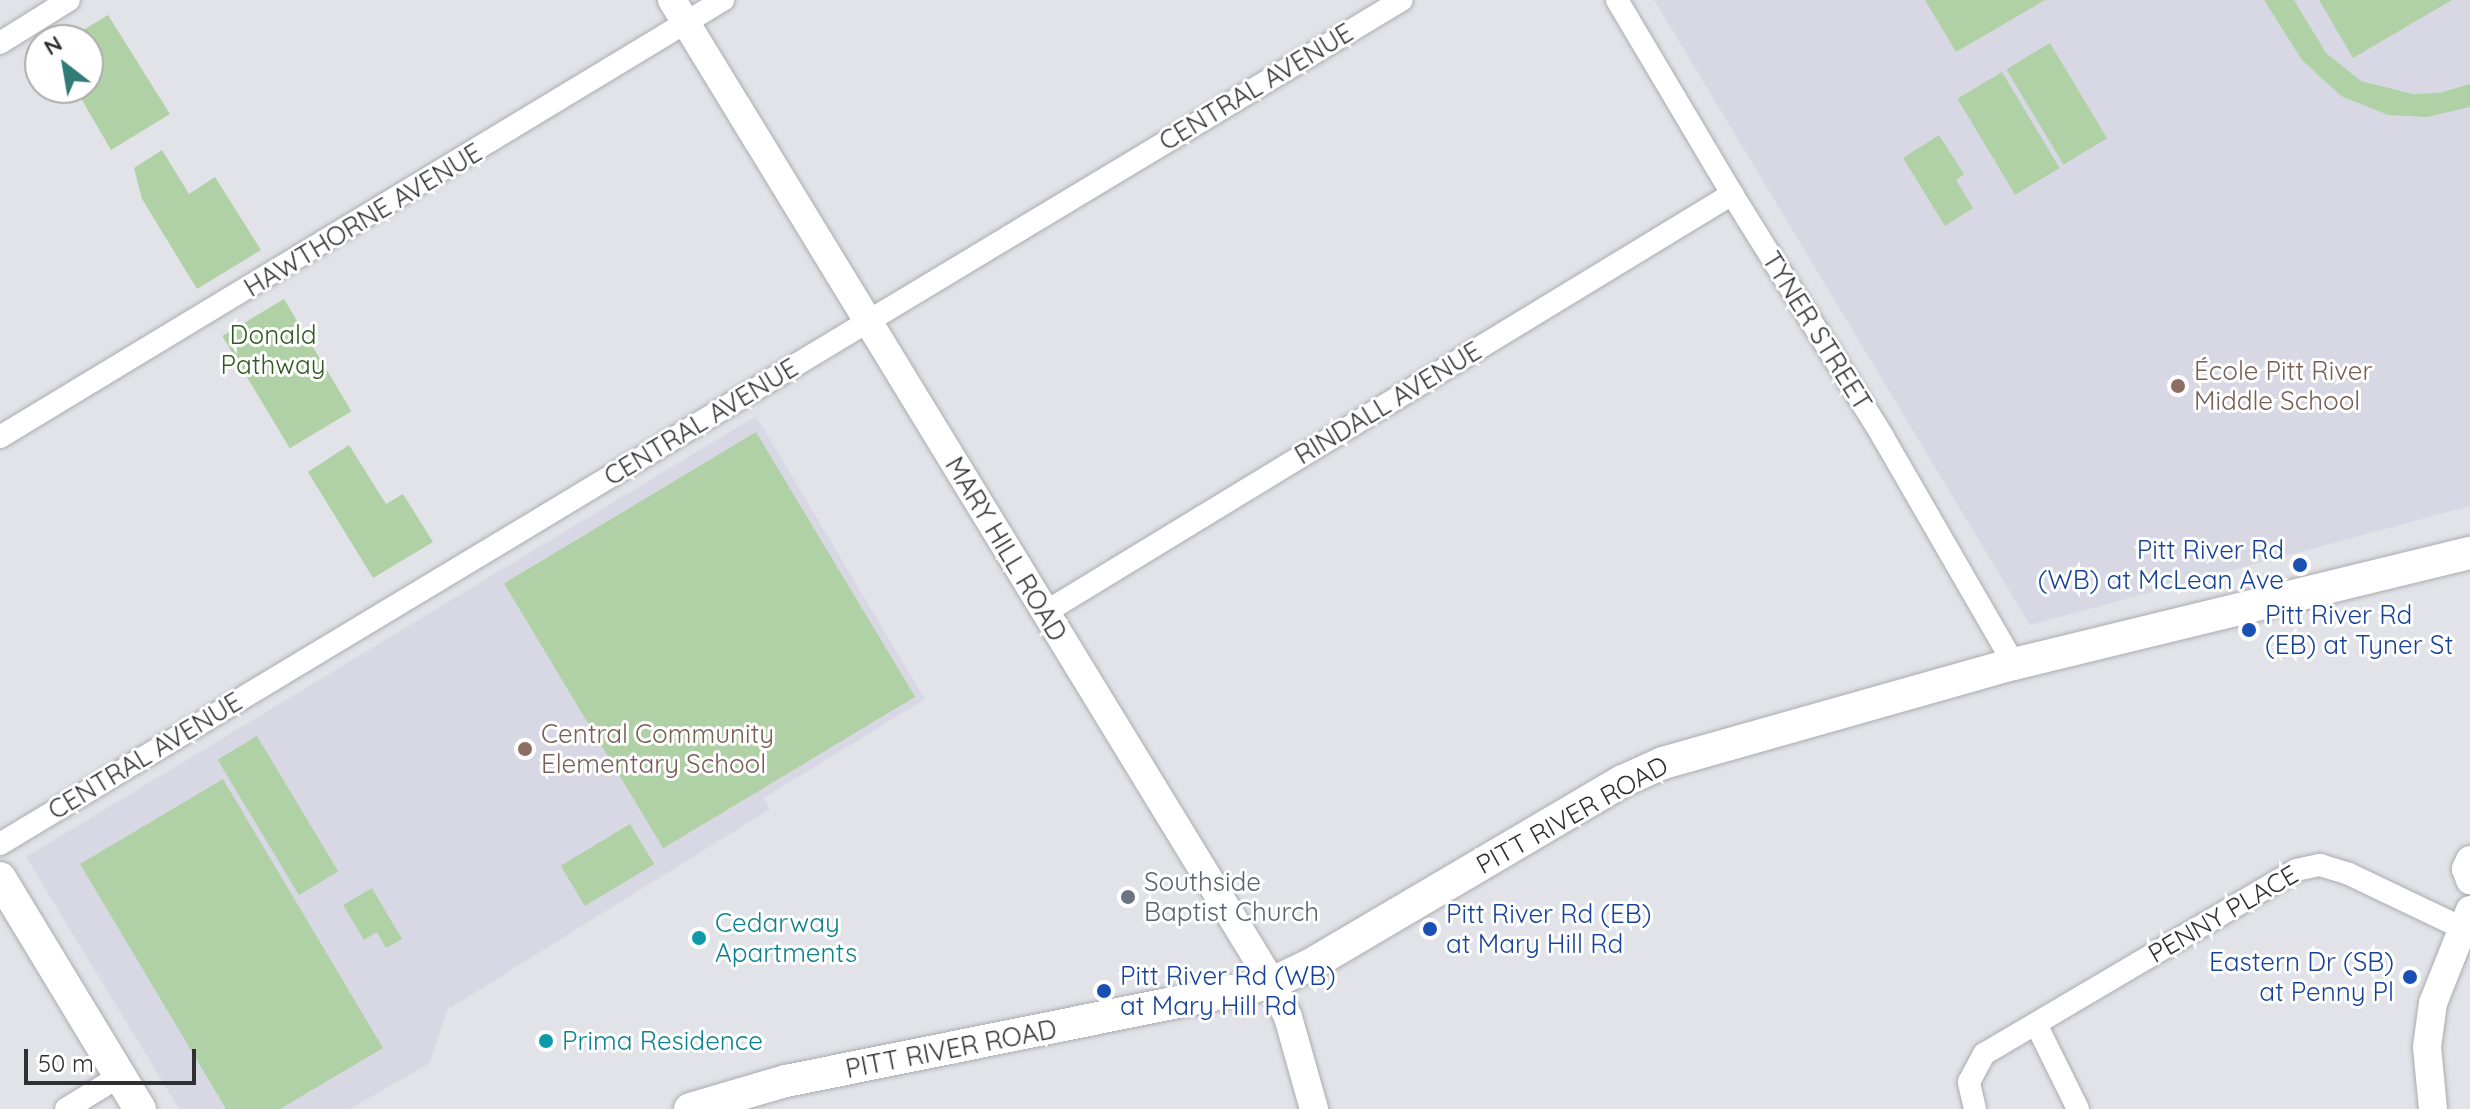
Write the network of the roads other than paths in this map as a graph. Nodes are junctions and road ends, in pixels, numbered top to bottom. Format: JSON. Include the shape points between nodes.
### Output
{"nodes":[{"id":1,"x":69,"y":0,"type":"edge"},
{"id":2,"x":723,"y":0,"type":"edge"},
{"id":3,"x":1402,"y":0,"type":"edge"},
{"id":4,"x":1617,"y":0,"type":"edge"},
{"id":5,"x":679,"y":11,"type":"edge"},
{"id":6,"x":0,"y":43,"type":"edge"},
{"id":7,"x":1732,"y":194,"type":"junction"},
{"id":8,"x":869,"y":322,"type":"junction"},
{"id":9,"x":0,"y":437,"type":"edge"},
{"id":10,"x":2470,"y":555,"type":"edge"},
{"id":11,"x":1044,"y":613,"type":"junction"},
{"id":12,"x":2014,"y":664,"type":"junction"},
{"id":13,"x":0,"y":844,"type":"edge"},
{"id":14,"x":2470,"y":860,"type":"edge"},
{"id":15,"x":0,"y":878,"type":"edge"},
{"id":16,"x":2470,"y":880,"type":"edge"},
{"id":17,"x":2465,"y":919,"type":"edge"},
{"id":18,"x":1272,"y":983,"type":"junction"},
{"id":19,"x":2036,"y":1024,"type":"junction"},
{"id":20,"x":120,"y":1076,"type":"junction"},
{"id":21,"x":66,"y":1109,"type":"edge"},
{"id":22,"x":140,"y":1109,"type":"edge"},
{"id":23,"x":690,"y":1109,"type":"edge"},
{"id":24,"x":1314,"y":1109,"type":"edge"},
{"id":25,"x":1975,"y":1109,"type":"edge"},
{"id":26,"x":2078,"y":1109,"type":"edge"},
{"id":27,"x":2433,"y":1109,"type":"edge"}],
"edges":[{"from":1,"to":6,"type":"street"},
{"from":2,"to":5,"type":"street","name":"HAWTHORNE AVENUE"},
{"from":3,"to":8,"type":"street","name":"CENTRAL AVENUE"},
{"from":4,"to":7,"type":"street","name":"TYNER STREET"},
{"from":5,"to":8,"type":"street","name":"MARY HILL ROAD"},
{"from":5,"to":9,"type":"street","name":"HAWTHORNE AVENUE"},
{"from":7,"to":11,"type":"street","name":"RINDALL AVENUE"},
{"from":7,"to":12,"type":"street","name":"TYNER STREET","via":[[1883,437]]},
{"from":8,"to":11,"type":"street","name":"MARY HILL ROAD"},
{"from":8,"to":13,"type":"street","name":"CENTRAL AVENUE"},
{"from":10,"to":12,"type":"main road","name":"PITT RIVER ROAD"},
{"from":11,"to":18,"type":"street","name":"MARY HILL ROAD"},
{"from":12,"to":18,"type":"main road","name":"PITT RIVER ROAD","via":[[1663,763]]},
{"from":14,"to":16,"type":"street"},
{"from":15,"to":20,"type":"main road"},
{"from":17,"to":19,"type":"street","name":"PENNY PLACE","via":[[2310,865]]},
{"from":17,"to":27,"type":"street","via":[[2429,1027]]},
{"from":18,"to":23,"type":"main road","name":"PITT RIVER ROAD","via":[[786,1081]]},
{"from":18,"to":24,"type":"street","name":"MARY HILL ROAD","via":[[1293,1032]]},
{"from":19,"to":25,"type":"street","name":"PENNY PLACE","via":[[1977,1063],[1969,1082]]},
{"from":19,"to":26,"type":"street"},
{"from":20,"to":21,"type":"street"},
{"from":20,"to":22,"type":"main road"}]}
